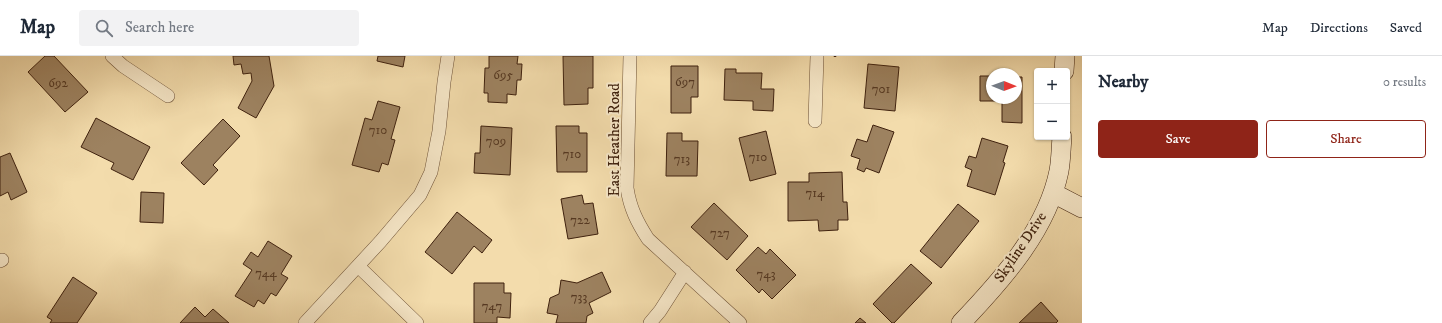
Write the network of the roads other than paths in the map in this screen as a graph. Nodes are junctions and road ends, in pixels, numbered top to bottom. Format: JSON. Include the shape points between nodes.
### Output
{"nodes":[{"id":1,"x":112,"y":56,"type":"edge"},
{"id":2,"x":448,"y":56,"type":"edge"},
{"id":3,"x":630,"y":56,"type":"edge"},
{"id":4,"x":817,"y":56,"type":"edge"},
{"id":5,"x":1065,"y":56,"type":"edge"},
{"id":6,"x":1064,"y":68,"type":"edge"},
{"id":7,"x":168,"y":96,"type":"dead end"},
{"id":8,"x":815,"y":121,"type":"dead end"},
{"id":9,"x":1062,"y":140,"type":"edge"},
{"id":10,"x":1053,"y":193,"type":"junction"},
{"id":11,"x":1082,"y":208,"type":"edge"},
{"id":12,"x":358,"y":266,"type":"junction"},
{"id":13,"x":685,"y":272,"type":"junction"},
{"id":14,"x":305,"y":323,"type":"edge"},
{"id":15,"x":417,"y":323,"type":"edge"},
{"id":16,"x":650,"y":323,"type":"edge"},
{"id":17,"x":740,"y":323,"type":"edge"},
{"id":18,"x":961,"y":323,"type":"edge"}],
"edges":[{"from":1,"to":7,"type":"street","via":[[122,66]]},
{"from":2,"to":12,"type":"street","via":[[431,172],[420,195]]},
{"from":3,"to":13,"type":"street","name":"East Heather Road","via":[[627,188],[629,203],[648,239]]},
{"from":4,"to":8,"type":"street"},
{"from":5,"to":6,"type":"street"},
{"from":9,"to":10,"type":"street","name":"Skyline Drive","via":[[1059,170]]},
{"from":10,"to":11,"type":"street"},
{"from":10,"to":18,"type":"street","name":"Skyline Drive","via":[[1042,219],[1009,269]]},
{"from":12,"to":14,"type":"street"},
{"from":12,"to":15,"type":"street"},
{"from":13,"to":16,"type":"street"},
{"from":13,"to":17,"type":"street","name":"East Heather Road"}]}
